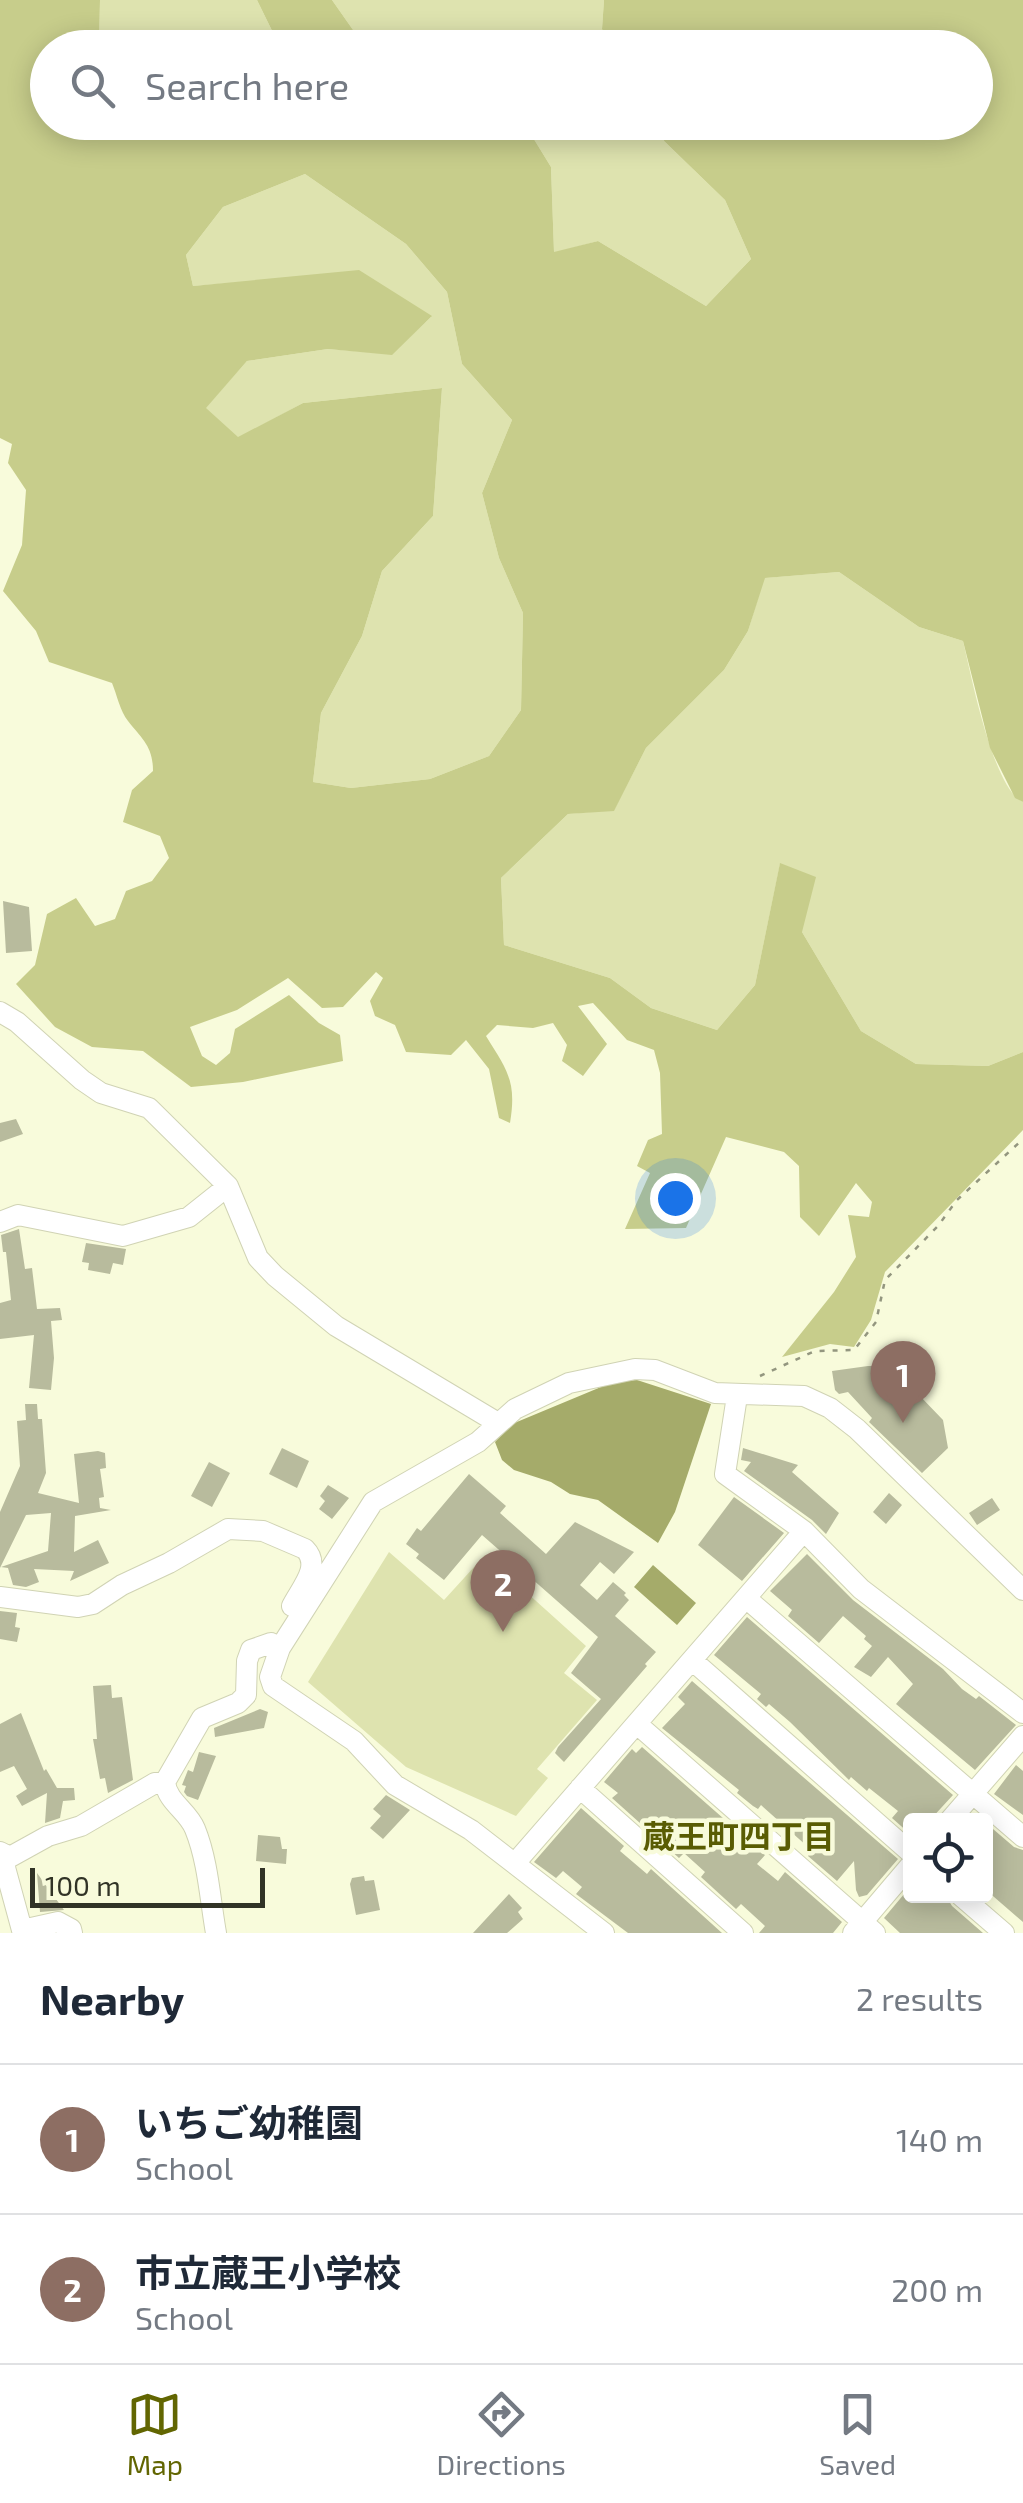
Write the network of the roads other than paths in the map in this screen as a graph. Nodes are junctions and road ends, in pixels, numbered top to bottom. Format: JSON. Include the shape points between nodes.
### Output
{"nodes":[{"id":1,"x":0,"y":1012,"type":"edge"},
{"id":2,"x":228,"y":1186,"type":"junction"},
{"id":3,"x":0,"y":1222,"type":"edge"},
{"id":4,"x":737,"y":1396,"type":"junction"},
{"id":5,"x":498,"y":1423,"type":"junction"},
{"id":6,"x":804,"y":1531,"type":"junction"},
{"id":7,"x":1023,"y":1590,"type":"edge"},
{"id":8,"x":0,"y":1597,"type":"edge"},
{"id":9,"x":747,"y":1599,"type":"junction"},
{"id":10,"x":276,"y":1645,"type":"junction"},
{"id":11,"x":692,"y":1660,"type":"junction"},
{"id":12,"x":1023,"y":1713,"type":"edge"},
{"id":13,"x":636,"y":1724,"type":"junction"},
{"id":14,"x":1023,"y":1736,"type":"edge"},
{"id":15,"x":165,"y":1782,"type":"junction"},
{"id":16,"x":580,"y":1788,"type":"junction"},
{"id":17,"x":972,"y":1796,"type":"junction"},
{"id":18,"x":956,"y":1813,"type":"edge"},
{"id":19,"x":1023,"y":1837,"type":"edge"},
{"id":20,"x":903,"y":1846,"type":"edge"},
{"id":21,"x":2,"y":1854,"type":"edge"},
{"id":22,"x":516,"y":1862,"type":"junction"},
{"id":23,"x":903,"y":1875,"type":"edge"},
{"id":24,"x":969,"y":1903,"type":"edge"},
{"id":25,"x":863,"y":1929,"type":"edge"},
{"id":26,"x":72,"y":1933,"type":"edge"},
{"id":27,"x":216,"y":1933,"type":"edge"},
{"id":28,"x":604,"y":1933,"type":"edge"},
{"id":29,"x":743,"y":1933,"type":"edge"},
{"id":30,"x":1004,"y":1933,"type":"edge"}],
"edges":[{"from":1,"to":2,"type":"street","via":[[92,1086],[149,1108]]},
{"from":2,"to":3,"type":"street","via":[[190,1217],[123,1236],[18,1216]]},
{"from":2,"to":5,"type":"street","via":[[258,1258],[275,1276],[336,1326]]},
{"from":4,"to":5,"type":"street","via":[[635,1370],[569,1383]]},
{"from":4,"to":6,"type":"street","via":[[725,1474]]},
{"from":4,"to":7,"type":"street","via":[[804,1396],[830,1408]]},
{"from":5,"to":10,"type":"street","via":[[478,1442],[373,1502]]},
{"from":6,"to":9,"type":"street"},
{"from":6,"to":12,"type":"street","via":[[860,1589]]},
{"from":8,"to":10,"type":"street","via":[[93,1604],[228,1530],[249,1528],[304,1548],[313,1562]]},
{"from":9,"to":11,"type":"street"},
{"from":9,"to":17,"type":"street"},
{"from":10,"to":15,"type":"street","via":[[251,1650],[246,1695],[202,1718]]},
{"from":10,"to":22,"type":"street","via":[[273,1686],[354,1741],[396,1785]]},
{"from":11,"to":13,"type":"street"},
{"from":11,"to":20,"type":"street"},
{"from":13,"to":16,"type":"street"},
{"from":13,"to":25,"type":"street"},
{"from":14,"to":17,"type":"street"},
{"from":15,"to":21,"type":"street","via":[[81,1826],[10,1857]]},
{"from":15,"to":27,"type":"street","via":[[200,1840]]},
{"from":16,"to":22,"type":"street"},
{"from":16,"to":29,"type":"street"},
{"from":17,"to":18,"type":"street"},
{"from":17,"to":19,"type":"street"},
{"from":21,"to":26,"type":"street","via":[[22,1930],[58,1922]]},
{"from":22,"to":28,"type":"street"},
{"from":23,"to":25,"type":"street"},
{"from":24,"to":30,"type":"street"}]}
